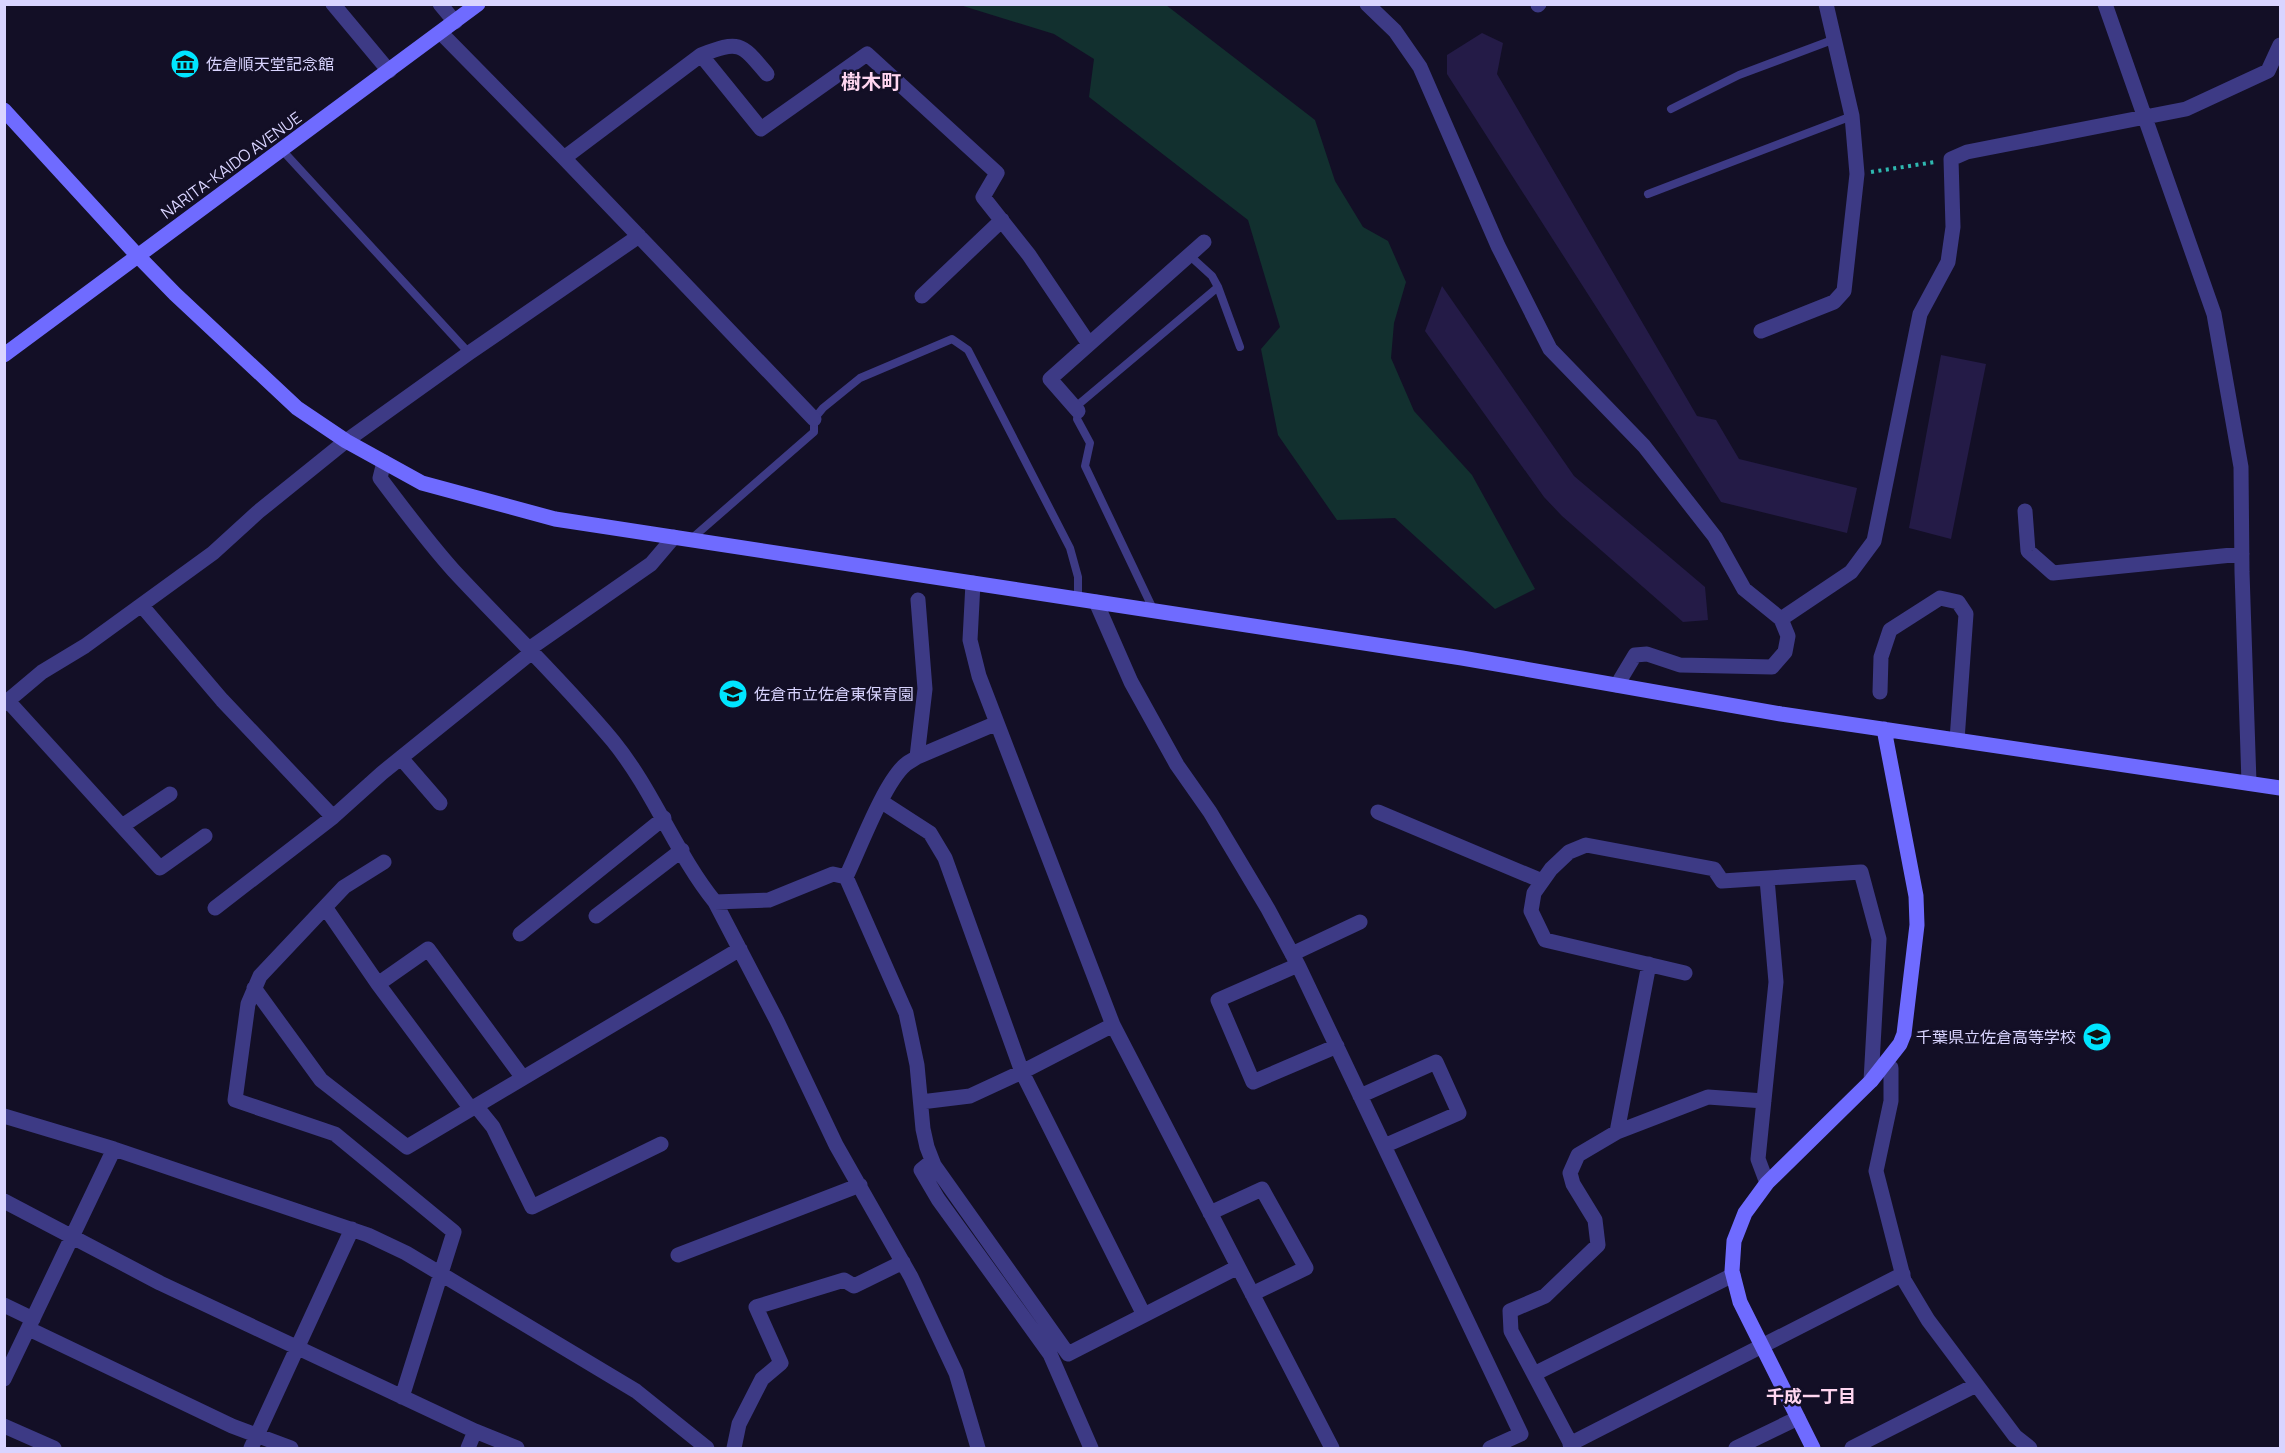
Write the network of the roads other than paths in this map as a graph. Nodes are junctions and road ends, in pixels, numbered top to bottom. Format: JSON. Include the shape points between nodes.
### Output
{"nodes":[{"id":1,"x":333,"y":4,"type":"edge"},
{"id":2,"x":440,"y":4,"type":"edge"},
{"id":3,"x":478,"y":4,"type":"edge"},
{"id":4,"x":1367,"y":4,"type":"edge"},
{"id":5,"x":1826,"y":4,"type":"edge"},
{"id":6,"x":2105,"y":4,"type":"edge"},
{"id":7,"x":455,"y":22,"type":"junction"},
{"id":8,"x":441,"y":33,"type":"junction"},
{"id":9,"x":1834,"y":39,"type":"junction"},
{"id":10,"x":2280,"y":45,"type":"edge"},
{"id":11,"x":701,"y":55,"type":"junction"},
{"id":12,"x":389,"y":71,"type":"junction"},
{"id":13,"x":767,"y":74,"type":"dead end"},
{"id":14,"x":1671,"y":109,"type":"dead end"},
{"id":15,"x":4,"y":110,"type":"edge"},
{"id":16,"x":1852,"y":116,"type":"junction"},
{"id":17,"x":2145,"y":118,"type":"junction"},
{"id":18,"x":282,"y":150,"type":"junction"},
{"id":19,"x":564,"y":158,"type":"junction"},
{"id":20,"x":1648,"y":194,"type":"dead end"},
{"id":21,"x":1002,"y":220,"type":"junction"},
{"id":22,"x":639,"y":236,"type":"junction"},
{"id":23,"x":1204,"y":242,"type":"dead end"},
{"id":24,"x":137,"y":255,"type":"junction"},
{"id":25,"x":1189,"y":255,"type":"junction"},
{"id":26,"x":1218,"y":287,"type":"junction"},
{"id":27,"x":922,"y":296,"type":"dead end"},
{"id":28,"x":1761,"y":331,"type":"dead end"},
{"id":29,"x":1089,"y":344,"type":"junction"},
{"id":30,"x":1240,"y":347,"type":"dead end"},
{"id":31,"x":469,"y":353,"type":"junction"},
{"id":32,"x":4,"y":354,"type":"edge"},
{"id":33,"x":1078,"y":411,"type":"junction"},
{"id":34,"x":814,"y":419,"type":"junction"},
{"id":35,"x":346,"y":441,"type":"junction"},
{"id":36,"x":384,"y":462,"type":"junction"},
{"id":37,"x":2025,"y":511,"type":"dead end"},
{"id":38,"x":674,"y":537,"type":"junction"},
{"id":39,"x":690,"y":540,"type":"junction"},
{"id":40,"x":2242,"y":554,"type":"junction"},
{"id":41,"x":973,"y":583,"type":"junction"},
{"id":42,"x":1078,"y":599,"type":"junction"},
{"id":43,"x":918,"y":600,"type":"dead end"},
{"id":44,"x":1096,"y":602,"type":"junction"},
{"id":45,"x":142,"y":606,"type":"junction"},
{"id":46,"x":1154,"y":611,"type":"junction"},
{"id":47,"x":1781,"y":619,"type":"junction"},
{"id":48,"x":531,"y":651,"type":"junction"},
{"id":49,"x":1617,"y":685,"type":"junction"},
{"id":50,"x":1880,"y":692,"type":"dead end"},
{"id":51,"x":6,"y":702,"type":"edge"},
{"id":52,"x":997,"y":723,"type":"junction"},
{"id":53,"x":1884,"y":729,"type":"junction"},
{"id":54,"x":1958,"y":740,"type":"junction"},
{"id":55,"x":917,"y":757,"type":"junction"},
{"id":56,"x":401,"y":758,"type":"junction"},
{"id":57,"x":2250,"y":783,"type":"junction"},
{"id":58,"x":2280,"y":788,"type":"edge"},
{"id":59,"x":170,"y":794,"type":"dead end"},
{"id":60,"x":882,"y":802,"type":"junction"},
{"id":61,"x":440,"y":803,"type":"dead end"},
{"id":62,"x":1378,"y":812,"type":"dead end"},
{"id":63,"x":333,"y":817,"type":"junction"},
{"id":64,"x":664,"y":818,"type":"junction"},
{"id":65,"x":122,"y":826,"type":"junction"},
{"id":66,"x":205,"y":836,"type":"dead end"},
{"id":67,"x":682,"y":849,"type":"junction"},
{"id":68,"x":384,"y":862,"type":"dead end"},
{"id":69,"x":846,"y":878,"type":"junction"},
{"id":70,"x":1767,"y":879,"type":"junction"},
{"id":71,"x":1542,"y":881,"type":"junction"},
{"id":72,"x":716,"y":902,"type":"junction"},
{"id":73,"x":325,"y":907,"type":"junction"},
{"id":74,"x":214,"y":908,"type":"dead end"},
{"id":75,"x":596,"y":916,"type":"dead end"},
{"id":76,"x":1360,"y":922,"type":"dead end"},
{"id":77,"x":520,"y":934,"type":"dead end"},
{"id":78,"x":740,"y":950,"type":"junction"},
{"id":79,"x":1295,"y":960,"type":"junction"},
{"id":80,"x":1649,"y":964,"type":"junction"},
{"id":81,"x":1685,"y":973,"type":"dead end"},
{"id":82,"x":378,"y":984,"type":"junction"},
{"id":83,"x":254,"y":988,"type":"junction"},
{"id":84,"x":1113,"y":1025,"type":"junction"},
{"id":85,"x":1336,"y":1046,"type":"junction"},
{"id":86,"x":1884,"y":1066,"type":"junction"},
{"id":87,"x":1022,"y":1072,"type":"junction"},
{"id":88,"x":523,"y":1078,"type":"junction"},
{"id":89,"x":1871,"y":1081,"type":"junction"},
{"id":90,"x":1360,"y":1096,"type":"junction"},
{"id":91,"x":1764,"y":1101,"type":"junction"},
{"id":92,"x":921,"y":1102,"type":"junction"},
{"id":93,"x":473,"y":1108,"type":"junction"},
{"id":94,"x":4,"y":1116,"type":"edge"},
{"id":95,"x":1617,"y":1132,"type":"junction"},
{"id":96,"x":661,"y":1144,"type":"dead end"},
{"id":97,"x":1384,"y":1146,"type":"junction"},
{"id":98,"x":114,"y":1149,"type":"junction"},
{"id":99,"x":932,"y":1161,"type":"junction"},
{"id":100,"x":1767,"y":1183,"type":"junction"},
{"id":101,"x":860,"y":1185,"type":"junction"},
{"id":102,"x":4,"y":1201,"type":"edge"},
{"id":103,"x":1210,"y":1213,"type":"junction"},
{"id":104,"x":352,"y":1229,"type":"junction"},
{"id":105,"x":73,"y":1237,"type":"junction"},
{"id":106,"x":678,"y":1255,"type":"dead end"},
{"id":107,"x":903,"y":1263,"type":"junction"},
{"id":108,"x":1238,"y":1267,"type":"junction"},
{"id":109,"x":441,"y":1274,"type":"junction"},
{"id":110,"x":1903,"y":1274,"type":"junction"},
{"id":111,"x":1733,"y":1275,"type":"junction"},
{"id":112,"x":1252,"y":1294,"type":"junction"},
{"id":113,"x":4,"y":1305,"type":"edge"},
{"id":114,"x":1144,"y":1315,"type":"junction"},
{"id":115,"x":31,"y":1324,"type":"junction"},
{"id":116,"x":1762,"y":1346,"type":"junction"},
{"id":117,"x":298,"y":1348,"type":"junction"},
{"id":118,"x":1534,"y":1374,"type":"junction"},
{"id":119,"x":4,"y":1379,"type":"edge"},
{"id":120,"x":1976,"y":1385,"type":"junction"},
{"id":121,"x":402,"y":1397,"type":"junction"},
{"id":122,"x":1798,"y":1418,"type":"junction"},
{"id":123,"x":4,"y":1426,"type":"edge"},
{"id":124,"x":475,"y":1431,"type":"junction"},
{"id":125,"x":258,"y":1434,"type":"junction"},
{"id":126,"x":1572,"y":1446,"type":"edge"},
{"id":127,"x":54,"y":1449,"type":"edge"},
{"id":128,"x":251,"y":1449,"type":"edge"},
{"id":129,"x":291,"y":1449,"type":"edge"},
{"id":130,"x":468,"y":1449,"type":"edge"},
{"id":131,"x":517,"y":1449,"type":"edge"},
{"id":132,"x":707,"y":1449,"type":"edge"},
{"id":133,"x":734,"y":1449,"type":"edge"},
{"id":134,"x":978,"y":1449,"type":"edge"},
{"id":135,"x":1091,"y":1449,"type":"edge"},
{"id":136,"x":1332,"y":1449,"type":"edge"},
{"id":137,"x":1490,"y":1449,"type":"edge"},
{"id":138,"x":1736,"y":1449,"type":"edge"},
{"id":139,"x":1813,"y":1449,"type":"edge"},
{"id":140,"x":1852,"y":1449,"type":"edge"},
{"id":141,"x":2031,"y":1449,"type":"edge"}],
"edges":[{"from":1,"to":12,"type":"street"},
{"from":2,"to":7,"type":"street"},
{"from":3,"to":7,"type":"street","name":"NARITA-KAIDO AVENUE"},
{"from":4,"to":47,"type":"street","via":[[1395,31],[1420,67],[1498,246],[1550,349],[1644,447],[1716,537],[1744,589]]},
{"from":5,"to":9,"type":"street"},
{"from":6,"to":17,"type":"street"},
{"from":7,"to":8,"type":"street","name":"NARITA-KAIDO AVENUE"},
{"from":8,"to":12,"type":"street","name":"NARITA-KAIDO AVENUE"},
{"from":8,"to":19,"type":"street"},
{"from":9,"to":14,"type":"lane","via":[[1738,75]]},
{"from":9,"to":16,"type":"street"},
{"from":10,"to":17,"type":"street","via":[[2268,71],[2186,109]]},
{"from":11,"to":13,"type":"street","via":[[735,45],[748,51]]},
{"from":11,"to":19,"type":"street"},
{"from":11,"to":21,"type":"street","via":[[761,129],[867,54],[997,173],[983,197]]},
{"from":12,"to":18,"type":"street","name":"NARITA-KAIDO AVENUE"},
{"from":15,"to":24,"type":"street"},
{"from":16,"to":20,"type":"lane"},
{"from":16,"to":28,"type":"street","via":[[1857,174],[1844,291],[1834,302]]},
{"from":17,"to":40,"type":"street","via":[[2214,314],[2241,467]]},
{"from":17,"to":47,"type":"street","via":[[1967,152],[1951,159],[1953,227],[1948,262],[1920,314],[1874,541],[1851,572]]},
{"from":18,"to":24,"type":"street","name":"NARITA-KAIDO AVENUE"},
{"from":18,"to":31,"type":"lane"},
{"from":19,"to":22,"type":"street"},
{"from":21,"to":27,"type":"street"},
{"from":21,"to":29,"type":"street"},
{"from":22,"to":31,"type":"street"},
{"from":22,"to":34,"type":"street"},
{"from":23,"to":25,"type":"street"},
{"from":24,"to":32,"type":"street","name":"NARITA-KAIDO AVENUE"},
{"from":24,"to":35,"type":"street","via":[[297,408]]},
{"from":25,"to":26,"type":"lane"},
{"from":25,"to":29,"type":"street"},
{"from":26,"to":30,"type":"lane"},
{"from":26,"to":33,"type":"lane","via":[[1079,404]]},
{"from":29,"to":33,"type":"street","via":[[1050,379]]},
{"from":31,"to":35,"type":"street"},
{"from":33,"to":46,"type":"lane","via":[[1077,419],[1090,443],[1085,466]]},
{"from":34,"to":39,"type":"lane","via":[[814,432]]},
{"from":34,"to":42,"type":"lane","via":[[860,378],[952,339],[968,350],[1070,548],[1078,577]]},
{"from":35,"to":36,"type":"street"},
{"from":35,"to":45,"type":"street","via":[[213,553]]},
{"from":36,"to":38,"type":"street","via":[[422,483],[555,519]]},
{"from":36,"to":48,"type":"street","via":[[381,478],[412,521]]},
{"from":37,"to":40,"type":"street","via":[[2028,551],[2053,573]]},
{"from":38,"to":39,"type":"street"},
{"from":38,"to":48,"type":"street","via":[[651,564]]},
{"from":39,"to":41,"type":"street"},
{"from":40,"to":57,"type":"street"},
{"from":41,"to":42,"type":"street"},
{"from":41,"to":52,"type":"street","via":[[970,640]]},
{"from":42,"to":44,"type":"street"},
{"from":43,"to":55,"type":"street","via":[[925,689]]},
{"from":44,"to":46,"type":"street"},
{"from":44,"to":79,"type":"street","via":[[1131,682],[1177,765],[1269,909]]},
{"from":45,"to":51,"type":"street","via":[[42,672]]},
{"from":45,"to":63,"type":"street","via":[[222,700]]},
{"from":46,"to":49,"type":"street"},
{"from":47,"to":49,"type":"street","via":[[1788,636],[1785,652],[1772,667],[1680,665],[1647,654],[1635,655]]},
{"from":48,"to":56,"type":"street"},
{"from":48,"to":64,"type":"street","via":[[615,744]]},
{"from":49,"to":53,"type":"street"},
{"from":50,"to":54,"type":"street","via":[[1881,657],[1890,630],[1940,598],[1958,602],[1966,614]]},
{"from":51,"to":65,"type":"street"},
{"from":52,"to":55,"type":"street"},
{"from":52,"to":84,"type":"street"},
{"from":53,"to":54,"type":"street"},
{"from":53,"to":86,"type":"street","via":[[1916,896],[1917,925],[1904,1034]]},
{"from":54,"to":57,"type":"street"},
{"from":55,"to":60,"type":"street","via":[[893,779]]},
{"from":56,"to":61,"type":"street"},
{"from":56,"to":63,"type":"street"},
{"from":57,"to":58,"type":"street"},
{"from":59,"to":65,"type":"street"},
{"from":60,"to":69,"type":"street"},
{"from":60,"to":87,"type":"street","via":[[930,833],[945,858]]},
{"from":62,"to":71,"type":"street"},
{"from":63,"to":74,"type":"street"},
{"from":64,"to":67,"type":"street"},
{"from":64,"to":77,"type":"street"},
{"from":65,"to":66,"type":"street","via":[[160,868]]},
{"from":67,"to":72,"type":"street"},
{"from":67,"to":75,"type":"street"},
{"from":68,"to":73,"type":"street","via":[[344,887]]},
{"from":69,"to":72,"type":"street","via":[[833,874],[769,900]]},
{"from":69,"to":92,"type":"street","via":[[906,1013]]},
{"from":70,"to":71,"type":"street","via":[[1722,881],[1714,869],[1586,845],[1569,852]]},
{"from":70,"to":89,"type":"street","via":[[1861,872],[1879,939]]},
{"from":70,"to":91,"type":"street","via":[[1776,982]]},
{"from":71,"to":80,"type":"street","via":[[1534,893],[1531,911],[1545,940]]},
{"from":72,"to":78,"type":"street"},
{"from":73,"to":82,"type":"street"},
{"from":73,"to":83,"type":"street","via":[[260,976]]},
{"from":76,"to":79,"type":"street"},
{"from":78,"to":88,"type":"street"},
{"from":78,"to":101,"type":"street","via":[[836,1145]]},
{"from":79,"to":85,"type":"street"},
{"from":79,"to":85,"type":"street","via":[[1218,1000],[1253,1082]]},
{"from":80,"to":81,"type":"street"},
{"from":80,"to":95,"type":"street"},
{"from":82,"to":88,"type":"street","via":[[428,949]]},
{"from":82,"to":93,"type":"street"},
{"from":83,"to":93,"type":"street","via":[[321,1080],[407,1147]]},
{"from":83,"to":109,"type":"street","via":[[248,1004],[235,1100],[335,1134],[454,1232]]},
{"from":84,"to":87,"type":"street"},
{"from":84,"to":103,"type":"street"},
{"from":85,"to":90,"type":"street"},
{"from":86,"to":89,"type":"street"},
{"from":86,"to":110,"type":"street","via":[[1891,1068],[1891,1101],[1876,1172]]},
{"from":87,"to":92,"type":"street","via":[[970,1096]]},
{"from":87,"to":114,"type":"street"},
{"from":88,"to":93,"type":"street"},
{"from":89,"to":100,"type":"street"},
{"from":90,"to":97,"type":"street"},
{"from":90,"to":97,"type":"street","via":[[1436,1062],[1459,1113]]},
{"from":91,"to":95,"type":"street","via":[[1708,1097]]},
{"from":91,"to":100,"type":"street","via":[[1758,1159]]},
{"from":92,"to":99,"type":"street"},
{"from":93,"to":96,"type":"street","via":[[493,1127],[532,1207]]},
{"from":94,"to":98,"type":"street"},
{"from":95,"to":118,"type":"street","via":[[1578,1155],[1569,1173],[1595,1220],[1598,1245],[1545,1296],[1510,1311],[1511,1331]]},
{"from":97,"to":137,"type":"street","via":[[1521,1434]]},
{"from":98,"to":104,"type":"street"},
{"from":98,"to":105,"type":"street"},
{"from":99,"to":114,"type":"street","via":[[1068,1354]]},
{"from":99,"to":135,"type":"street","via":[[921,1170],[1050,1354]]},
{"from":100,"to":111,"type":"street","via":[[1745,1213],[1734,1241]]},
{"from":101,"to":106,"type":"street"},
{"from":101,"to":107,"type":"street"},
{"from":102,"to":105,"type":"street"},
{"from":103,"to":108,"type":"street"},
{"from":103,"to":112,"type":"street","via":[[1262,1189],[1306,1268]]},
{"from":104,"to":109,"type":"street"},
{"from":104,"to":117,"type":"street"},
{"from":105,"to":115,"type":"street"},
{"from":105,"to":117,"type":"street"},
{"from":107,"to":133,"type":"street","via":[[854,1286],[844,1280],[756,1307],[781,1364],[762,1379],[739,1424]]},
{"from":107,"to":134,"type":"street","via":[[956,1373]]},
{"from":108,"to":112,"type":"street"},
{"from":108,"to":114,"type":"street"},
{"from":109,"to":121,"type":"street"},
{"from":109,"to":132,"type":"street","via":[[636,1391]]},
{"from":110,"to":116,"type":"street"},
{"from":110,"to":120,"type":"street","via":[[1928,1320]]},
{"from":111,"to":116,"type":"street","via":[[1740,1302]]},
{"from":111,"to":118,"type":"street"},
{"from":112,"to":136,"type":"street"},
{"from":113,"to":115,"type":"street"},
{"from":115,"to":119,"type":"street"},
{"from":115,"to":125,"type":"street","via":[[232,1426]]},
{"from":116,"to":122,"type":"street"},
{"from":116,"to":126,"type":"street"},
{"from":117,"to":121,"type":"street"},
{"from":117,"to":125,"type":"street"},
{"from":118,"to":126,"type":"street"},
{"from":120,"to":140,"type":"street"},
{"from":120,"to":141,"type":"street","via":[[2014,1436]]},
{"from":121,"to":124,"type":"street"},
{"from":122,"to":138,"type":"street"},
{"from":122,"to":139,"type":"street"},
{"from":123,"to":127,"type":"street"},
{"from":124,"to":130,"type":"street"},
{"from":124,"to":131,"type":"street"},
{"from":125,"to":128,"type":"street"},
{"from":125,"to":129,"type":"street"}]}
